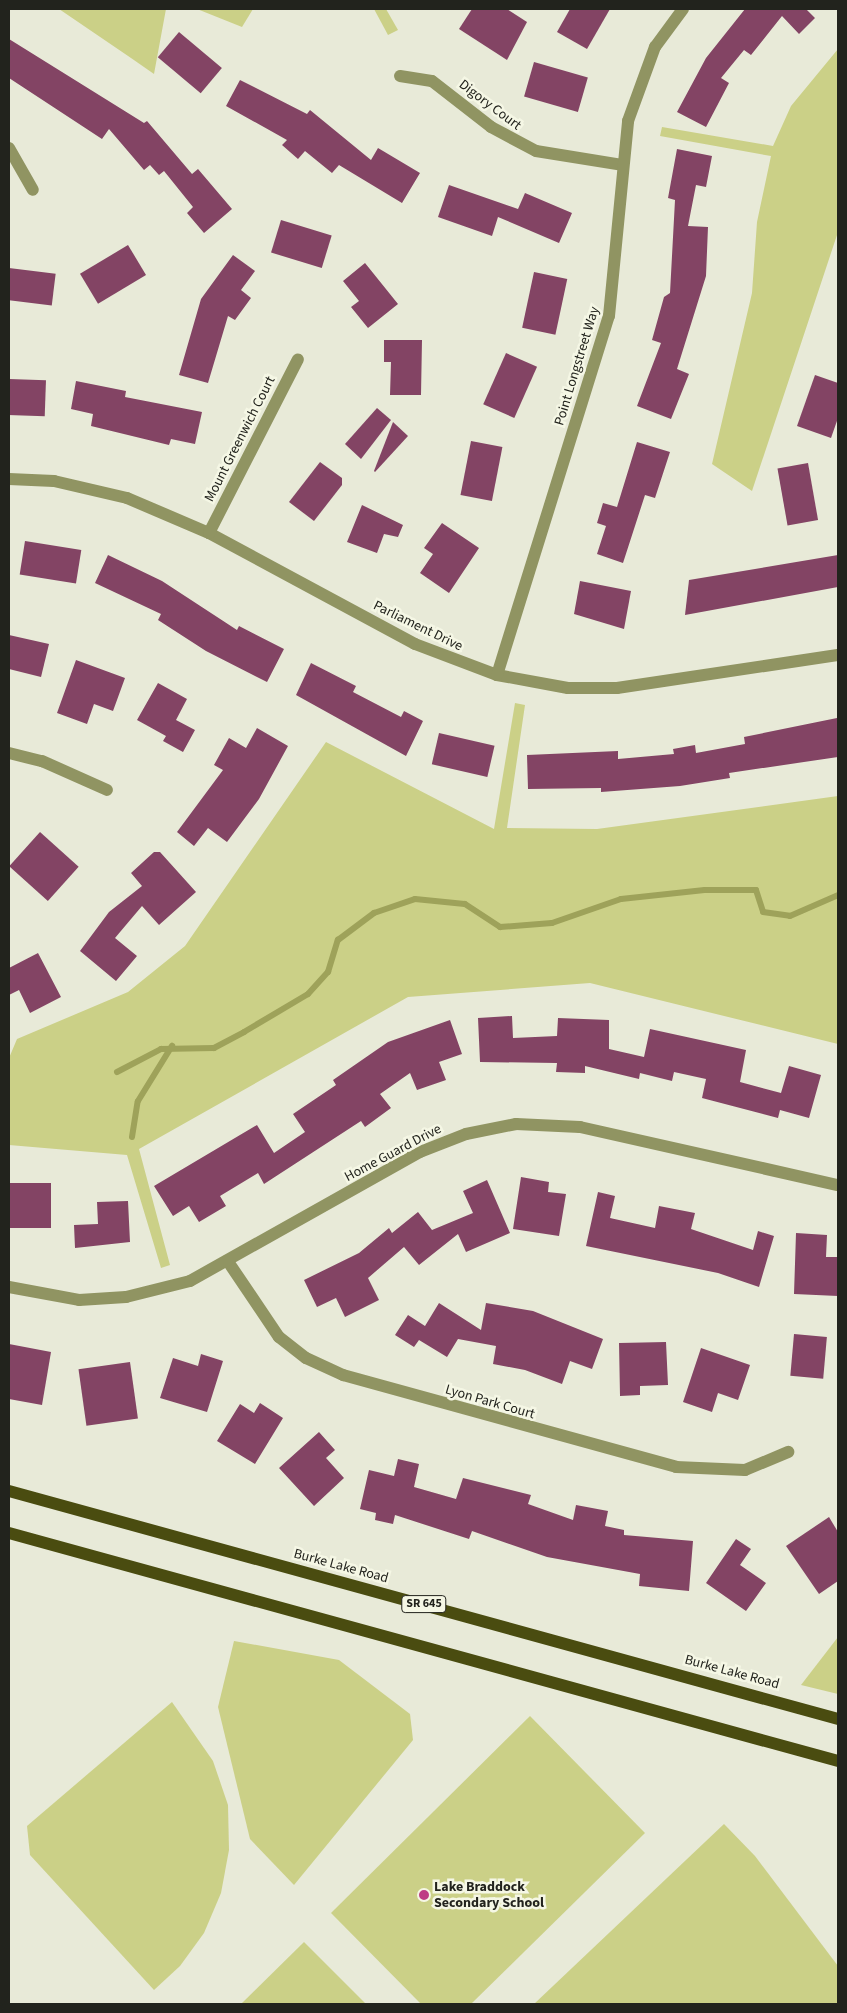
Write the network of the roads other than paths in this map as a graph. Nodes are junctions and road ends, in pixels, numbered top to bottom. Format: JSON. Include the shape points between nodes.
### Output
{"nodes":[{"id":1,"x":683,"y":9,"type":"edge"},
{"id":2,"x":400,"y":76,"type":"dead end"},
{"id":3,"x":9,"y":148,"type":"edge"},
{"id":4,"x":622,"y":165,"type":"junction"},
{"id":5,"x":33,"y":190,"type":"dead end"},
{"id":6,"x":298,"y":359,"type":"dead end"},
{"id":7,"x":9,"y":479,"type":"edge"},
{"id":8,"x":209,"y":533,"type":"junction"},
{"id":9,"x":838,"y":655,"type":"edge"},
{"id":10,"x":497,"y":675,"type":"junction"},
{"id":11,"x":9,"y":753,"type":"edge"},
{"id":12,"x":107,"y":790,"type":"dead end"},
{"id":13,"x":838,"y":1184,"type":"edge"},
{"id":14,"x":229,"y":1263,"type":"junction"},
{"id":15,"x":9,"y":1287,"type":"edge"},
{"id":16,"x":788,"y":1452,"type":"dead end"},
{"id":17,"x":9,"y":1491,"type":"edge"},
{"id":18,"x":9,"y":1533,"type":"edge"},
{"id":19,"x":838,"y":1719,"type":"edge"},
{"id":20,"x":838,"y":1761,"type":"edge"}],
"edges":[{"from":1,"to":4,"type":"street","name":"Point Longstreet Way","via":[[655,47],[641,79],[628,121]]},
{"from":2,"to":4,"type":"street","name":"Digory Court","via":[[432,80],[491,127],[536,151]]},
{"from":3,"to":5,"type":"street"},
{"from":4,"to":10,"type":"street","name":"Point Longstreet Way","via":[[609,316]]},
{"from":6,"to":8,"type":"street","name":"Mount Greenwich Court"},
{"from":7,"to":8,"type":"street","name":"Parliament Drive","via":[[93,488]]},
{"from":8,"to":10,"type":"street","name":"Parliament Drive","via":[[416,644]]},
{"from":9,"to":10,"type":"street","name":"Parliament Drive","via":[[617,688],[568,688]]},
{"from":11,"to":12,"type":"street","via":[[42,761]]},
{"from":13,"to":14,"type":"street","name":"Home Guard Drive","via":[[580,1127],[516,1124],[466,1134],[420,1152]]},
{"from":14,"to":15,"type":"street","name":"Home Guard Drive","via":[[190,1281],[126,1297],[79,1300]]},
{"from":14,"to":16,"type":"street","name":"Lyon Park Court","via":[[279,1337],[306,1358],[343,1375],[676,1467],[746,1470]]},
{"from":17,"to":19,"type":"main road","name":"Burke Lake Road","number":"SR 645"},
{"from":18,"to":20,"type":"main road"}]}
